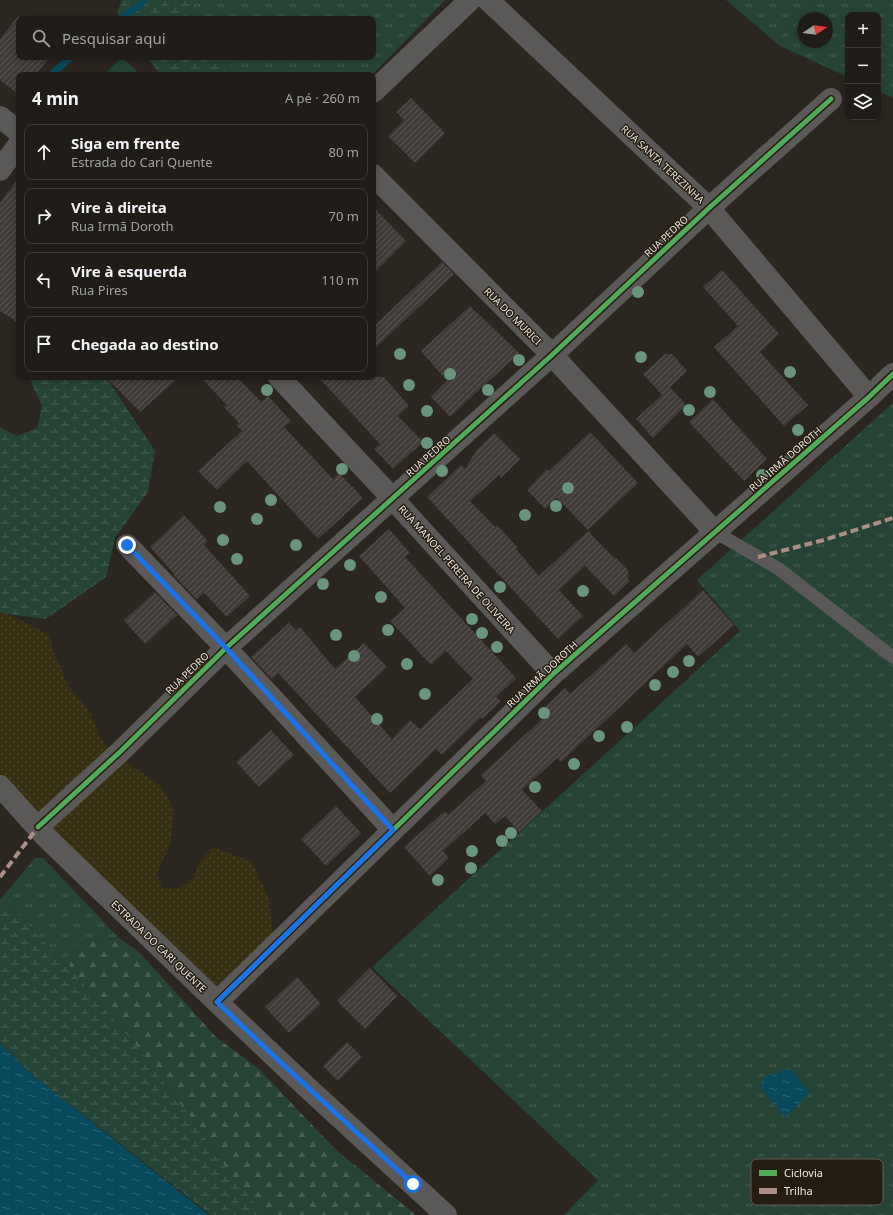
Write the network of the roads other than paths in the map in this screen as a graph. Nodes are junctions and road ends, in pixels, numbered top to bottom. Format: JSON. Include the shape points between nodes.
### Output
{"nodes":[{"id":1,"x":470,"y":0,"type":"edge"},
{"id":2,"x":488,"y":0,"type":"edge"},
{"id":3,"x":376,"y":89,"type":"edge"},
{"id":4,"x":831,"y":99,"type":"dead end"},
{"id":5,"x":0,"y":117,"type":"edge"},
{"id":6,"x":16,"y":130,"type":"edge"},
{"id":7,"x":16,"y":148,"type":"edge"},
{"id":8,"x":0,"y":170,"type":"edge"},
{"id":9,"x":376,"y":178,"type":"edge"},
{"id":10,"x":709,"y":208,"type":"junction"},
{"id":11,"x":552,"y":355,"type":"junction"},
{"id":12,"x":893,"y":374,"type":"edge"},
{"id":13,"x":282,"y":380,"type":"edge"},
{"id":14,"x":869,"y":397,"type":"junction"},
{"id":15,"x":393,"y":499,"type":"junction"},
{"id":16,"x":715,"y":532,"type":"junction"},
{"id":17,"x":127,"y":545,"type":"dead end"},
{"id":18,"x":226,"y":648,"type":"junction"},
{"id":19,"x":893,"y":656,"type":"edge"},
{"id":20,"x":552,"y":674,"type":"junction"},
{"id":21,"x":0,"y":786,"type":"edge"},
{"id":22,"x":38,"y":827,"type":"junction"},
{"id":23,"x":393,"y":830,"type":"junction"},
{"id":24,"x":217,"y":1002,"type":"junction"},
{"id":25,"x":446,"y":1215,"type":"edge"}],
"edges":[{"from":1,"to":3,"type":"street"},
{"from":2,"to":10,"type":"street","name":"RUA SANTA TEREZINHA"},
{"from":4,"to":10,"type":"street","name":"RUA PEDRO"},
{"from":5,"to":6,"type":"street"},
{"from":7,"to":8,"type":"street"},
{"from":9,"to":11,"type":"street","name":"RUA DO MURICI"},
{"from":10,"to":11,"type":"street","name":"RUA PEDRO"},
{"from":10,"to":14,"type":"street","name":"RUA SANTA TEREZINHA"},
{"from":11,"to":15,"type":"street","name":"RUA PEDRO"},
{"from":11,"to":16,"type":"street","name":"RUA DO MURICI"},
{"from":12,"to":14,"type":"street","name":"RUA IRMÃ DOROTH"},
{"from":13,"to":15,"type":"street","name":"RUA MANOEL PEREIRA DE OLIVEIRA"},
{"from":14,"to":16,"type":"street","name":"RUA IRMÃ DOROTH"},
{"from":15,"to":18,"type":"street","name":"RUA PEDRO"},
{"from":15,"to":20,"type":"street","name":"RUA MANOEL PEREIRA DE OLIVEIRA"},
{"from":16,"to":19,"type":"lane","via":[[779,569]]},
{"from":16,"to":20,"type":"street","name":"RUA IRMÃ DOROTH"},
{"from":17,"to":18,"type":"street"},
{"from":18,"to":22,"type":"street","name":"RUA PEDRO","via":[[121,751]]},
{"from":18,"to":23,"type":"street"},
{"from":20,"to":23,"type":"street","name":"RUA IRMÃ DOROTH"},
{"from":21,"to":22,"type":"street","name":"ESTRADA DO CARI QUENTE"},
{"from":22,"to":24,"type":"street","name":"ESTRADA DO CARI QUENTE"},
{"from":23,"to":24,"type":"street","name":"RUA IRMÃ DOROTH"},
{"from":24,"to":25,"type":"street","name":"ESTRADA DO CARI QUENTE"}]}
